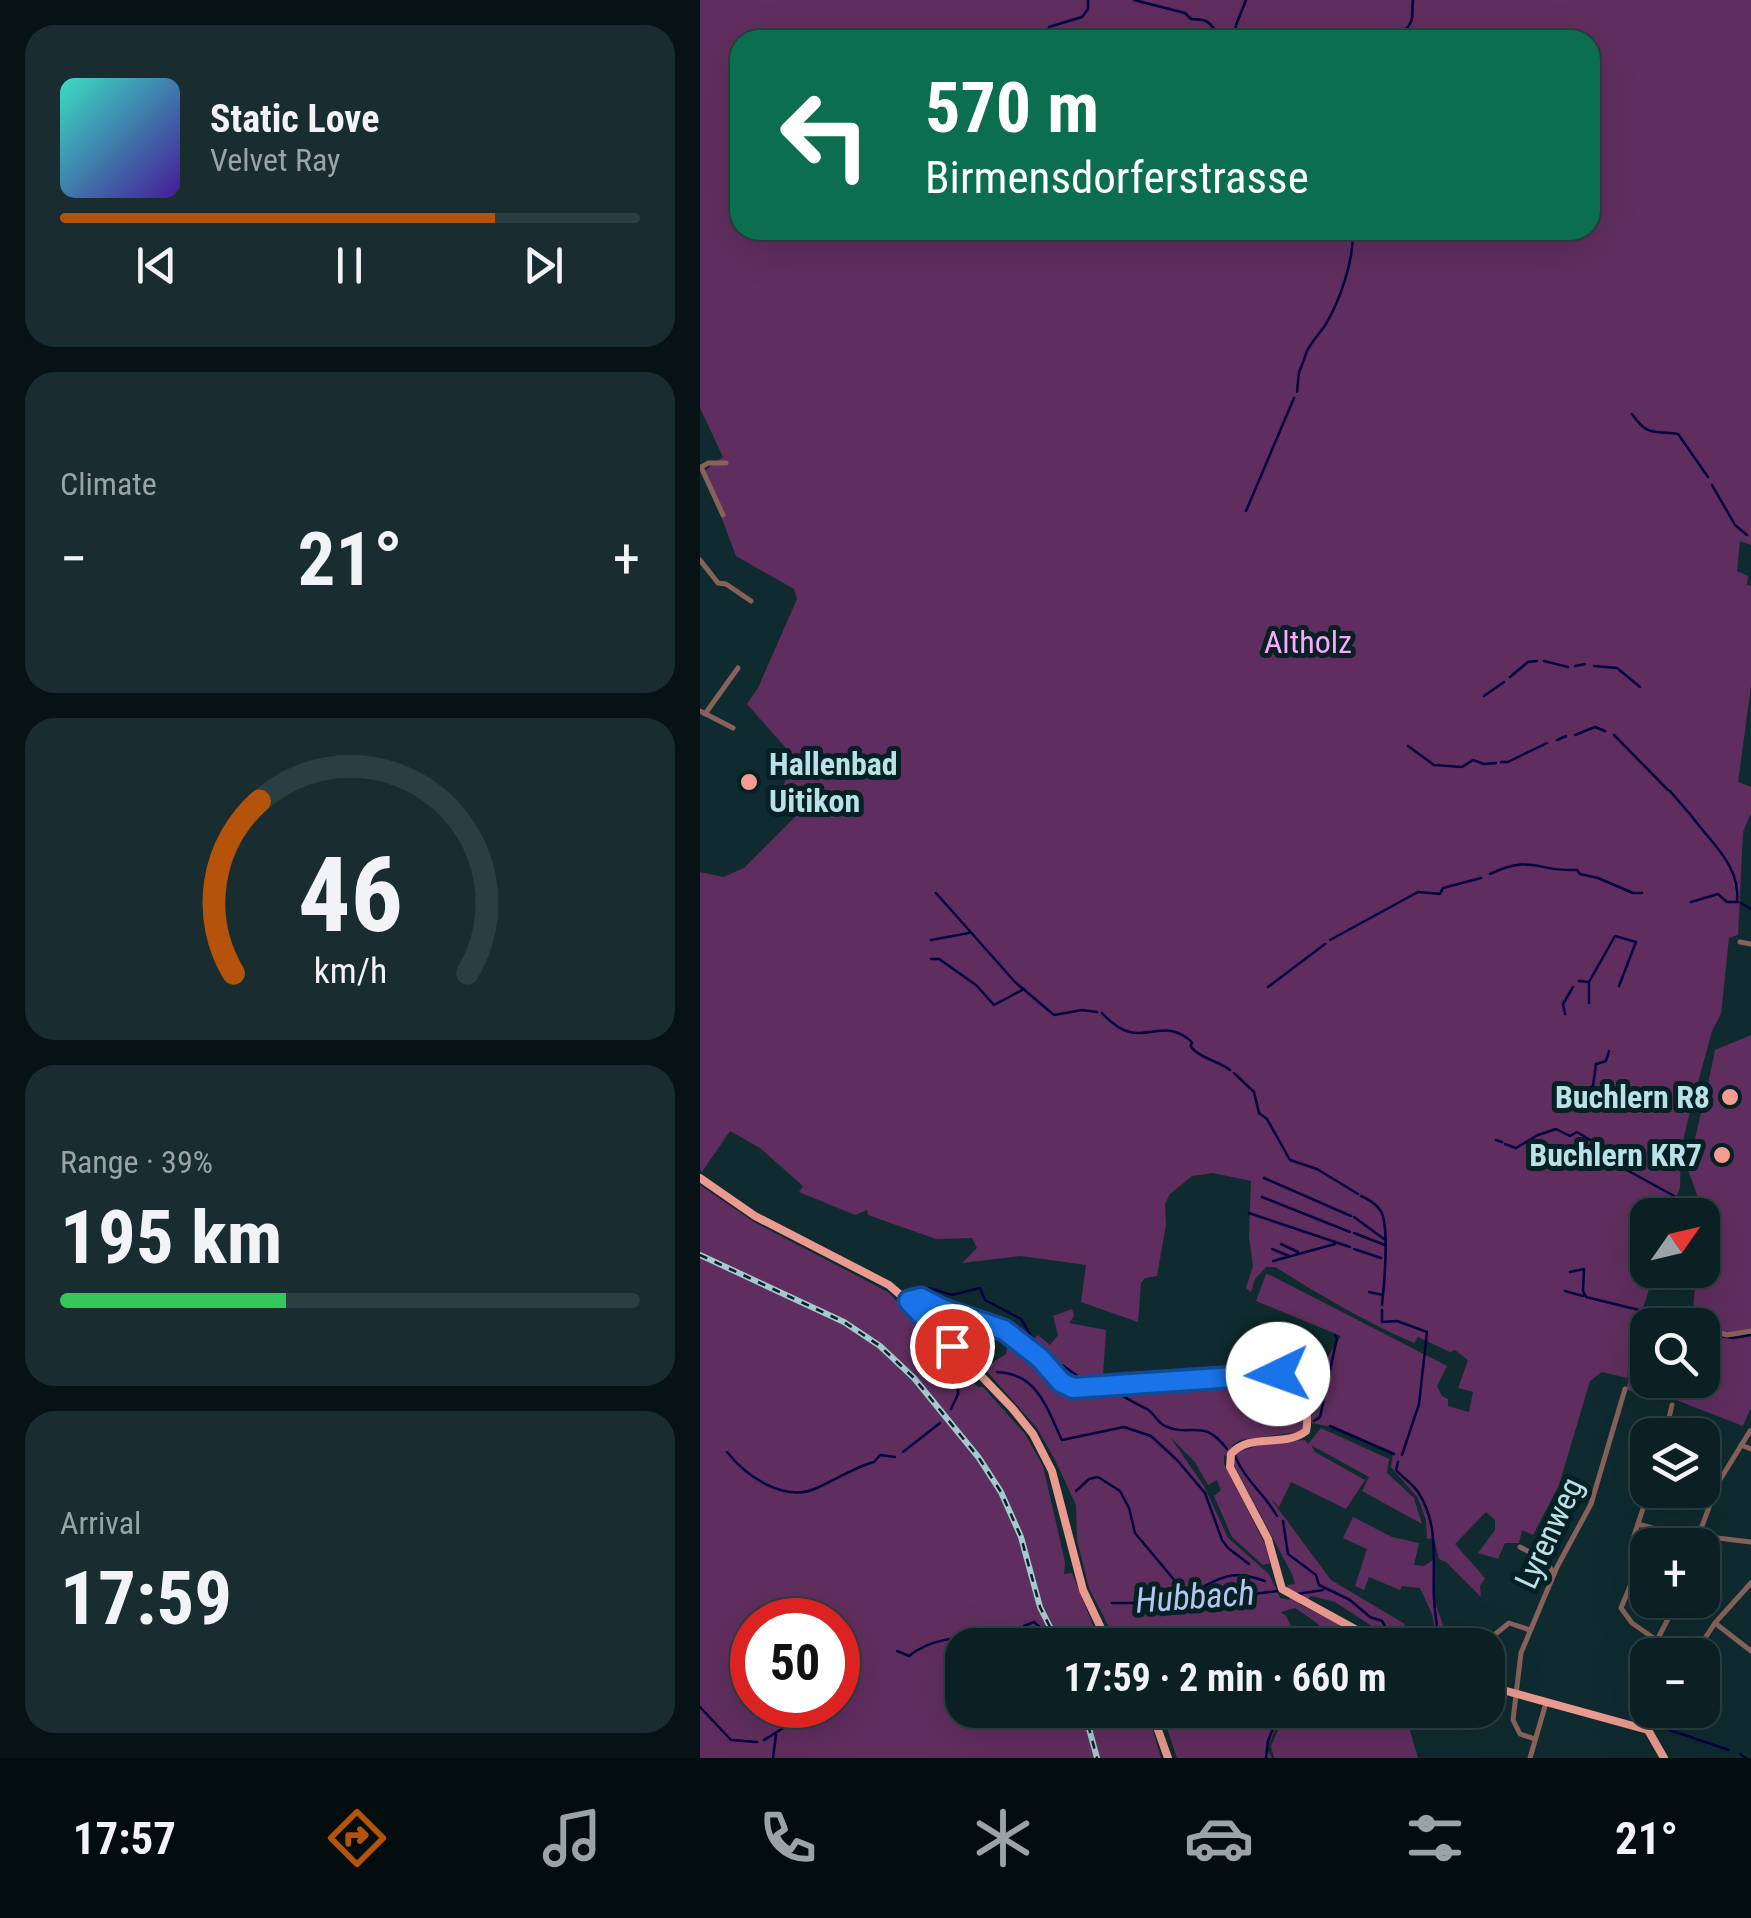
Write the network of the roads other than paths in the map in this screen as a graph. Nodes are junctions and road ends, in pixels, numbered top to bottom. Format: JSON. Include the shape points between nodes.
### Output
{"nodes":[{"id":1,"x":726,"y":463,"type":"dead end"},
{"id":2,"x":700,"y":468,"type":"edge"},
{"id":3,"x":723,"y":515,"type":"dead end"},
{"id":4,"x":700,"y":560,"type":"edge"},
{"id":5,"x":750,"y":601,"type":"dead end"},
{"id":6,"x":738,"y":668,"type":"dead end"},
{"id":7,"x":702,"y":712,"type":"edge"},
{"id":8,"x":733,"y":728,"type":"dead end"},
{"id":9,"x":1740,"y":942,"type":"dead end"},
{"id":10,"x":1751,"y":944,"type":"edge"},
{"id":11,"x":700,"y":1178,"type":"edge"},
{"id":12,"x":909,"y":1301,"type":"junction"},
{"id":13,"x":1751,"y":1331,"type":"edge"},
{"id":14,"x":1720,"y":1333,"type":"edge"},
{"id":15,"x":1625,"y":1390,"type":"dead end"},
{"id":16,"x":1672,"y":1405,"type":"dead end"},
{"id":17,"x":1669,"y":1418,"type":"edge"},
{"id":18,"x":1750,"y":1431,"type":"edge"},
{"id":19,"x":1741,"y":1445,"type":"junction"},
{"id":20,"x":1751,"y":1449,"type":"edge"},
{"id":21,"x":1643,"y":1508,"type":"edge"},
{"id":22,"x":1638,"y":1524,"type":"junction"},
{"id":23,"x":1658,"y":1528,"type":"edge"},
{"id":24,"x":1700,"y":1528,"type":"edge"},
{"id":25,"x":1720,"y":1539,"type":"edge"},
{"id":26,"x":1751,"y":1542,"type":"edge"},
{"id":27,"x":1520,"y":1547,"type":"dead end"},
{"id":28,"x":1554,"y":1574,"type":"junction"},
{"id":29,"x":1751,"y":1583,"type":"edge"},
{"id":30,"x":1715,"y":1623,"type":"junction"},
{"id":31,"x":1101,"y":1628,"type":"edge"},
{"id":32,"x":1353,"y":1628,"type":"edge"},
{"id":33,"x":1502,"y":1628,"type":"edge"},
{"id":34,"x":1530,"y":1630,"type":"junction"},
{"id":35,"x":1653,"y":1638,"type":"edge"},
{"id":36,"x":1705,"y":1638,"type":"edge"},
{"id":37,"x":1751,"y":1651,"type":"edge"},
{"id":38,"x":1505,"y":1691,"type":"edge"},
{"id":39,"x":1516,"y":1694,"type":"junction"},
{"id":40,"x":1546,"y":1703,"type":"junction"},
{"id":41,"x":1157,"y":1728,"type":"edge"},
{"id":42,"x":1648,"y":1730,"type":"joint"},
{"id":43,"x":1534,"y":1739,"type":"junction"},
{"id":44,"x":1168,"y":1758,"type":"edge"},
{"id":45,"x":1530,"y":1758,"type":"edge"},
{"id":46,"x":1664,"y":1758,"type":"edge"}],
"edges":[{"from":1,"to":2,"type":"street"},
{"from":2,"to":3,"type":"street"},
{"from":4,"to":5,"type":"street","via":[[718,583]]},
{"from":6,"to":7,"type":"street"},
{"from":7,"to":8,"type":"street"},
{"from":9,"to":10,"type":"street"},
{"from":11,"to":12,"type":"main road"},
{"from":12,"to":31,"type":"main road","via":[[1040,1446],[1058,1487],[1082,1590]]},
{"from":12,"to":32,"type":"main road","via":[[921,1298],[996,1326],[1073,1388],[1270,1373],[1290,1380],[1303,1399],[1306,1432],[1242,1445],[1230,1454],[1230,1465],[1270,1544],[1282,1589]]},
{"from":13,"to":14,"type":"street"},
{"from":15,"to":28,"type":"street","name":"Lyrenweg","via":[[1591,1504]]},
{"from":16,"to":17,"type":"street"},
{"from":18,"to":19,"type":"street"},
{"from":19,"to":20,"type":"street"},
{"from":19,"to":24,"type":"street"},
{"from":21,"to":22,"type":"street"},
{"from":22,"to":23,"type":"street"},
{"from":22,"to":35,"type":"street","via":[[1633,1579],[1621,1608]]},
{"from":25,"to":26,"type":"street"},
{"from":27,"to":28,"type":"street"},
{"from":28,"to":34,"type":"street","name":"Lyrenweg"},
{"from":29,"to":30,"type":"street"},
{"from":30,"to":36,"type":"street"},
{"from":30,"to":37,"type":"street"},
{"from":33,"to":34,"type":"street","via":[[1509,1622]]},
{"from":34,"to":39,"type":"street","name":"Lyrenweg"},
{"from":38,"to":39,"type":"main road"},
{"from":39,"to":40,"type":"main road"},
{"from":39,"to":43,"type":"street","via":[[1514,1724]]},
{"from":40,"to":42,"type":"main road"},
{"from":40,"to":43,"type":"street"},
{"from":41,"to":44,"type":"main road"},
{"from":42,"to":46,"type":"main road"},
{"from":43,"to":45,"type":"street"}]}
